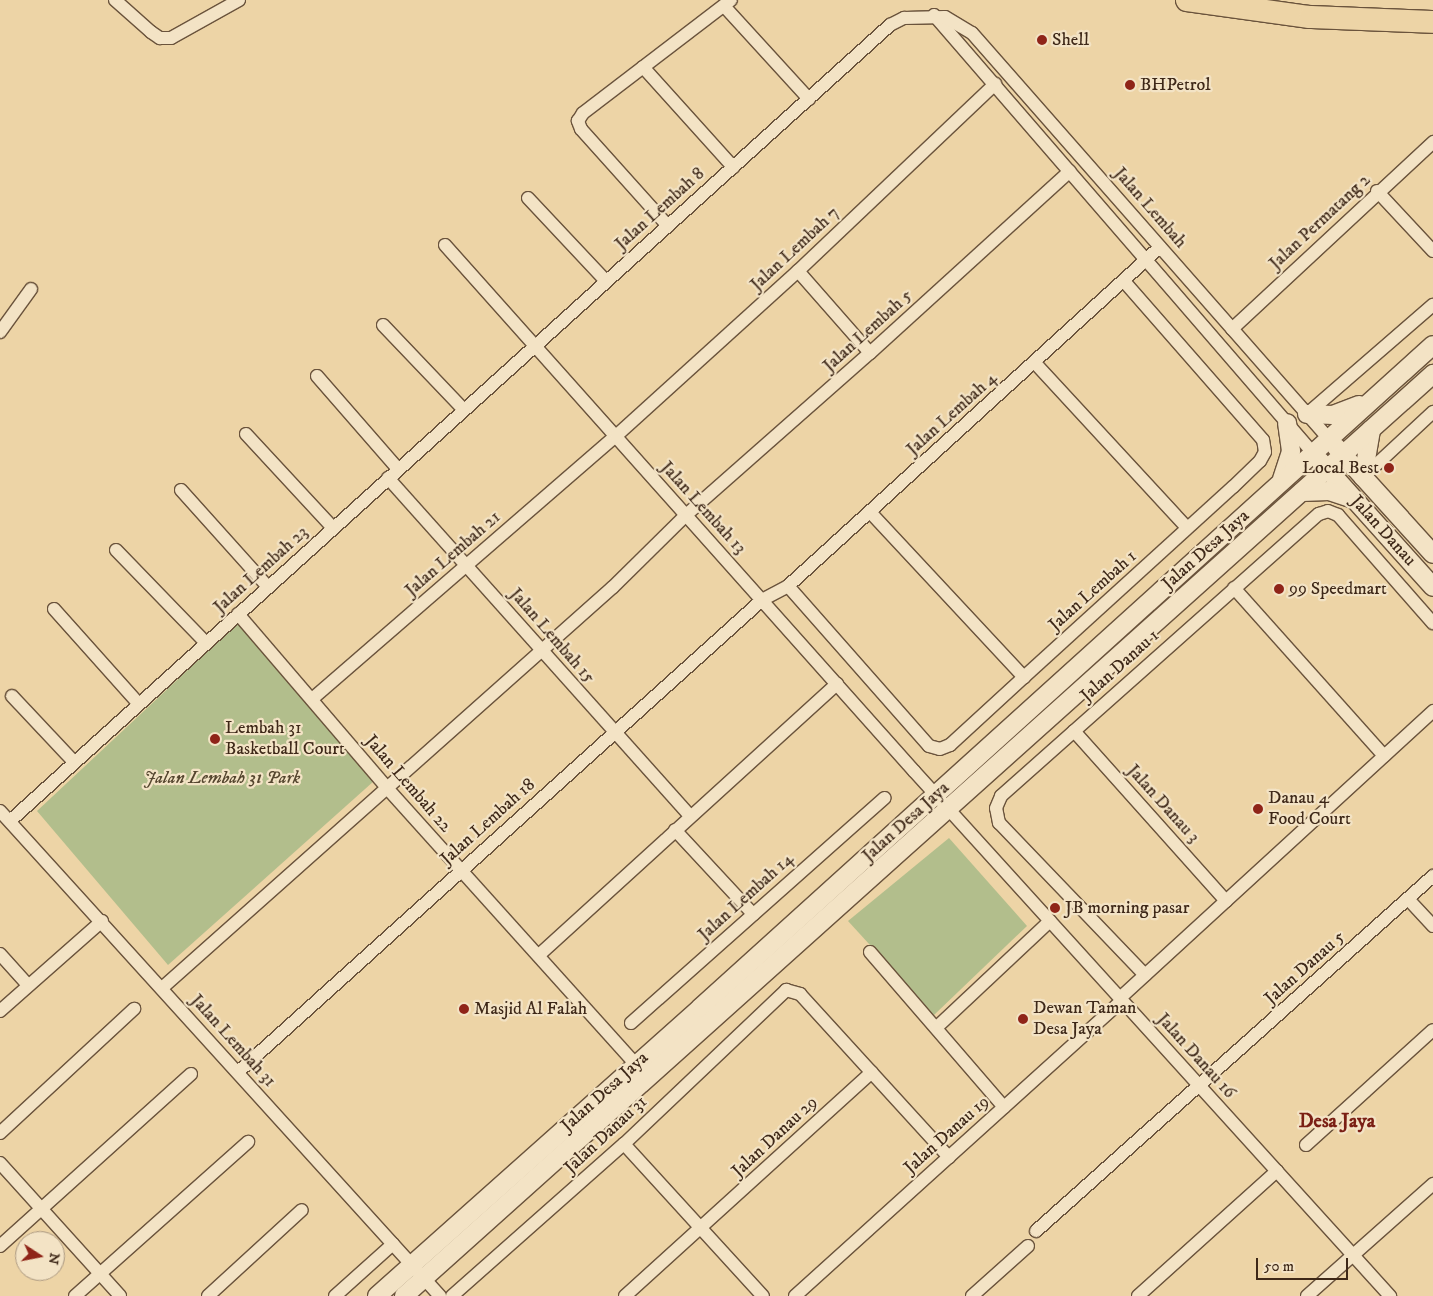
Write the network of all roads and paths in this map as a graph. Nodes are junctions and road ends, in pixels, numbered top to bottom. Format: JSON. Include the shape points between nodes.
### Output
{"nodes":[{"id":1,"x":115,"y":0,"type":"edge"},
{"id":2,"x":239,"y":0,"type":"edge"},
{"id":3,"x":1187,"y":0,"type":"edge"},
{"id":4,"x":728,"y":3,"type":"edge"},
{"id":5,"x":934,"y":15,"type":"junction"},
{"id":6,"x":1433,"y":22,"type":"edge"},
{"id":7,"x":643,"y":67,"type":"junction"},
{"id":8,"x":995,"y":84,"type":"junction"},
{"id":9,"x":809,"y":99,"type":"junction"},
{"id":10,"x":1433,"y":142,"type":"edge"},
{"id":11,"x":733,"y":167,"type":"junction"},
{"id":12,"x":1070,"y":171,"type":"junction"},
{"id":13,"x":1377,"y":191,"type":"junction"},
{"id":14,"x":528,"y":198,"type":"dead end"},
{"id":15,"x":668,"y":226,"type":"junction"},
{"id":16,"x":446,"y":245,"type":"dead end"},
{"id":17,"x":1160,"y":247,"type":"junction"},
{"id":18,"x":1433,"y":251,"type":"edge"},
{"id":19,"x":1146,"y":259,"type":"junction"},
{"id":20,"x":798,"y":271,"type":"junction"},
{"id":21,"x":606,"y":282,"type":"junction"},
{"id":22,"x":1124,"y":282,"type":"junction"},
{"id":23,"x":31,"y":289,"type":"dead end"},
{"id":24,"x":1433,"y":305,"type":"edge"},
{"id":25,"x":383,"y":324,"type":"dead end"},
{"id":26,"x":1232,"y":329,"type":"junction"},
{"id":27,"x":0,"y":332,"type":"edge"},
{"id":28,"x":1433,"y":345,"type":"edge"},
{"id":29,"x":535,"y":346,"type":"junction"},
{"id":30,"x":870,"y":353,"type":"junction"},
{"id":31,"x":1035,"y":363,"type":"junction"},
{"id":32,"x":1433,"y":374,"type":"edge"},
{"id":33,"x":317,"y":376,"type":"dead end"},
{"id":34,"x":1372,"y":400,"type":"junction"},
{"id":35,"x":464,"y":410,"type":"junction"},
{"id":36,"x":1433,"y":412,"type":"edge"},
{"id":37,"x":1307,"y":414,"type":"junction"},
{"id":38,"x":1287,"y":422,"type":"junction"},
{"id":39,"x":1371,"y":430,"type":"junction"},
{"id":40,"x":246,"y":434,"type":"dead end"},
{"id":41,"x":616,"y":436,"type":"junction"},
{"id":42,"x":1329,"y":439,"type":"junction"},
{"id":43,"x":1313,"y":453,"type":"junction"},
{"id":44,"x":1343,"y":455,"type":"junction"},
{"id":45,"x":398,"y":469,"type":"junction"},
{"id":46,"x":1327,"y":470,"type":"junction"},
{"id":47,"x":1363,"y":477,"type":"junction"},
{"id":48,"x":388,"y":478,"type":"junction"},
{"id":49,"x":1279,"y":484,"type":"junction"},
{"id":50,"x":181,"y":490,"type":"dead end"},
{"id":51,"x":1302,"y":492,"type":"junction"},
{"id":52,"x":1354,"y":500,"type":"junction"},
{"id":53,"x":870,"y":512,"type":"junction"},
{"id":54,"x":686,"y":515,"type":"junction"},
{"id":55,"x":333,"y":528,"type":"junction"},
{"id":56,"x":1188,"y":528,"type":"junction"},
{"id":57,"x":116,"y":550,"type":"dead end"},
{"id":58,"x":1433,"y":554,"type":"edge"},
{"id":59,"x":467,"y":565,"type":"junction"},
{"id":60,"x":788,"y":586,"type":"junction"},
{"id":61,"x":268,"y":587,"type":"junction"},
{"id":62,"x":1433,"y":587,"type":"edge"},
{"id":63,"x":1234,"y":588,"type":"junction"},
{"id":64,"x":762,"y":600,"type":"junction"},
{"id":65,"x":54,"y":609,"type":"dead end"},
{"id":66,"x":238,"y":614,"type":"junction"},
{"id":67,"x":1433,"y":623,"type":"edge"},
{"id":68,"x":206,"y":643,"type":"junction"},
{"id":69,"x":542,"y":649,"type":"junction"},
{"id":70,"x":1024,"y":677,"type":"junction"},
{"id":71,"x":837,"y":684,"type":"junction"},
{"id":72,"x":12,"y":696,"type":"dead end"},
{"id":73,"x":312,"y":699,"type":"junction"},
{"id":74,"x":139,"y":704,"type":"junction"},
{"id":75,"x":1433,"y":711,"type":"edge"},
{"id":76,"x":1074,"y":731,"type":"junction"},
{"id":77,"x":614,"y":734,"type":"junction"},
{"id":78,"x":1384,"y":756,"type":"junction"},
{"id":79,"x":74,"y":762,"type":"junction"},
{"id":80,"x":387,"y":788,"type":"junction"},
{"id":81,"x":935,"y":795,"type":"junction"},
{"id":82,"x":884,"y":798,"type":"dead end"},
{"id":83,"x":0,"y":810,"type":"edge"},
{"id":84,"x":950,"y":811,"type":"junction"},
{"id":85,"x":690,"y":816,"type":"junction"},
{"id":86,"x":10,"y":821,"type":"junction"},
{"id":87,"x":675,"y":830,"type":"junction"},
{"id":88,"x":461,"y":869,"type":"junction"},
{"id":89,"x":1433,"y":876,"type":"edge"},
{"id":90,"x":1408,"y":898,"type":"junction"},
{"id":91,"x":1226,"y":901,"type":"junction"},
{"id":92,"x":752,"y":914,"type":"junction"},
{"id":93,"x":102,"y":921,"type":"junction"},
{"id":94,"x":1050,"y":921,"type":"junction"},
{"id":95,"x":1433,"y":926,"type":"edge"},
{"id":96,"x":870,"y":952,"type":"dead end"},
{"id":97,"x":0,"y":954,"type":"edge"},
{"id":98,"x":539,"y":955,"type":"junction"},
{"id":99,"x":1144,"y":975,"type":"junction"},
{"id":100,"x":28,"y":985,"type":"junction"},
{"id":101,"x":162,"y":988,"type":"junction"},
{"id":102,"x":1121,"y":999,"type":"junction"},
{"id":103,"x":134,"y":1009,"type":"dead end"},
{"id":104,"x":0,"y":1011,"type":"edge"},
{"id":105,"x":631,"y":1023,"type":"dead end"},
{"id":106,"x":937,"y":1027,"type":"junction"},
{"id":107,"x":1433,"y":1030,"type":"edge"},
{"id":108,"x":635,"y":1064,"type":"junction"},
{"id":109,"x":238,"y":1072,"type":"junction"},
{"id":110,"x":872,"y":1072,"type":"junction"},
{"id":111,"x":191,"y":1074,"type":"dead end"},
{"id":112,"x":1200,"y":1087,"type":"junction"},
{"id":113,"x":1004,"y":1107,"type":"junction"},
{"id":114,"x":0,"y":1133,"type":"edge"},
{"id":115,"x":248,"y":1142,"type":"dead end"},
{"id":116,"x":624,"y":1144,"type":"junction"},
{"id":117,"x":1306,"y":1145,"type":"dead end"},
{"id":118,"x":949,"y":1157,"type":"junction"},
{"id":119,"x":0,"y":1163,"type":"edge"},
{"id":120,"x":1276,"y":1171,"type":"junction"},
{"id":121,"x":1433,"y":1184,"type":"edge"},
{"id":122,"x":41,"y":1208,"type":"junction"},
{"id":123,"x":302,"y":1210,"type":"dead end"},
{"id":124,"x":701,"y":1229,"type":"junction"},
{"id":125,"x":1036,"y":1231,"type":"dead end"},
{"id":126,"x":393,"y":1244,"type":"junction"},
{"id":127,"x":0,"y":1246,"type":"edge"},
{"id":128,"x":1028,"y":1246,"type":"dead end"},
{"id":129,"x":1353,"y":1255,"type":"junction"},
{"id":130,"x":411,"y":1264,"type":"junction"},
{"id":131,"x":99,"y":1273,"type":"junction"},
{"id":132,"x":424,"y":1278,"type":"junction"},
{"id":133,"x":75,"y":1296,"type":"edge"},
{"id":134,"x":120,"y":1296,"type":"edge"},
{"id":135,"x":208,"y":1296,"type":"edge"},
{"id":136,"x":335,"y":1296,"type":"edge"},
{"id":137,"x":377,"y":1296,"type":"edge"},
{"id":138,"x":404,"y":1296,"type":"edge"},
{"id":139,"x":440,"y":1296,"type":"edge"},
{"id":140,"x":452,"y":1296,"type":"edge"},
{"id":141,"x":625,"y":1296,"type":"edge"},
{"id":142,"x":763,"y":1296,"type":"edge"},
{"id":143,"x":795,"y":1296,"type":"edge"},
{"id":144,"x":972,"y":1296,"type":"edge"},
{"id":145,"x":1138,"y":1296,"type":"edge"},
{"id":146,"x":1308,"y":1296,"type":"edge"},
{"id":147,"x":1390,"y":1296,"type":"edge"}],
"edges":[{"from":1,"to":2,"type":"street","via":[[160,38],[170,38]]},
{"from":3,"to":6,"type":"highway","via":[[1310,17]]},
{"from":4,"to":7,"type":"street"},
{"from":4,"to":9,"type":"street"},
{"from":5,"to":8,"type":"street","name":"Jalan Lembah"},
{"from":5,"to":9,"type":"street","name":"Jalan Lembah","via":[[914,16],[890,25]]},
{"from":5,"to":17,"type":"street","name":"Jalan Lembah","via":[[945,17],[972,33]]},
{"from":7,"to":11,"type":"street"},
{"from":7,"to":15,"type":"street","via":[[578,120],[581,129]]},
{"from":8,"to":12,"type":"street","name":"Jalan Lembah"},
{"from":8,"to":20,"type":"street","name":"Jalan Lembah 7"},
{"from":9,"to":11,"type":"street","name":"Jalan Lembah 8"},
{"from":10,"to":13,"type":"street","name":"Jalan Permatang 2"},
{"from":11,"to":15,"type":"street","name":"Jalan Lembah 8"},
{"from":12,"to":19,"type":"street","name":"Jalan Lembah"},
{"from":12,"to":30,"type":"street","name":"Jalan Lembah 5"},
{"from":13,"to":18,"type":"street"},
{"from":13,"to":26,"type":"street","name":"Jalan Permatang 2"},
{"from":14,"to":21,"type":"street"},
{"from":15,"to":21,"type":"street","name":"Jalan Lembah 8"},
{"from":16,"to":29,"type":"street","name":"Jalan Lembah 13"},
{"from":17,"to":19,"type":"street","name":"Jalan Lembah 4"},
{"from":17,"to":26,"type":"street","name":"Jalan Lembah"},
{"from":19,"to":22,"type":"street","name":"Jalan Lembah 4"},
{"from":19,"to":38,"type":"street","name":"Jalan Lembah"},
{"from":20,"to":30,"type":"street"},
{"from":20,"to":41,"type":"street","name":"Jalan Lembah 7"},
{"from":21,"to":29,"type":"street","name":"Jalan Lembah 8"},
{"from":22,"to":31,"type":"street","name":"Jalan Lembah 4"},
{"from":22,"to":56,"type":"street","name":"Jalan Lembah 1","via":[[1265,446],[1260,461]]},
{"from":23,"to":27,"type":"street"},
{"from":24,"to":37,"type":"street"},
{"from":25,"to":35,"type":"street"},
{"from":26,"to":37,"type":"street","name":"Jalan Lembah"},
{"from":28,"to":34,"type":"main road","name":"Jalan Desa Jaya"},
{"from":29,"to":35,"type":"street","name":"Jalan Lembah 23"},
{"from":29,"to":41,"type":"street","name":"Jalan Lembah 13"},
{"from":30,"to":54,"type":"street","name":"Jalan Lembah 5"},
{"from":31,"to":53,"type":"street","name":"Jalan Lembah 4"},
{"from":31,"to":56,"type":"street"},
{"from":32,"to":39,"type":"main road","name":"Jalan Desa Jaya"},
{"from":33,"to":45,"type":"street"},
{"from":34,"to":37,"type":"main road","via":[[1333,415]]},
{"from":34,"to":42,"type":"main road","name":"Jalan Desa Jaya"},
{"from":35,"to":45,"type":"street","name":"Jalan Lembah 23"},
{"from":36,"to":47,"type":"street"},
{"from":37,"to":42,"type":"street","name":"Jalan Lembah"},
{"from":38,"to":43,"type":"street","name":"Jalan Lembah"},
{"from":38,"to":49,"type":"main road","via":[[1291,451]]},
{"from":39,"to":44,"type":"main road","name":"Jalan Desa Jaya"},
{"from":39,"to":47,"type":"main road"},
{"from":40,"to":55,"type":"street"},
{"from":41,"to":54,"type":"street","name":"Jalan Lembah 13"},
{"from":41,"to":59,"type":"street","name":"Jalan Lembah 21"},
{"from":42,"to":43,"type":"main road","name":"Jalan Desa Jaya"},
{"from":42,"to":44,"type":"main road","name":"Jalan Danau"},
{"from":43,"to":46,"type":"main road","name":"Jalan Danau"},
{"from":43,"to":49,"type":"main road","name":"Jalan Desa Jaya"},
{"from":44,"to":46,"type":"main road","name":"Jalan Desa Jaya"},
{"from":44,"to":47,"type":"main road","name":"Jalan Danau"},
{"from":45,"to":48,"type":"street","name":"Jalan Lembah 23"},
{"from":46,"to":51,"type":"main road","name":"Jalan Desa Jaya"},
{"from":46,"to":52,"type":"main road","name":"Jalan Danau"},
{"from":47,"to":58,"type":"main road","name":"Jalan Danau"},
{"from":48,"to":55,"type":"street","name":"Jalan Lembah 23"},
{"from":48,"to":59,"type":"street","name":"Jalan Lembah 15"},
{"from":49,"to":81,"type":"main road","name":"Jalan Desa Jaya"},
{"from":50,"to":61,"type":"street"},
{"from":51,"to":52,"type":"main road","via":[[1330,491]]},
{"from":51,"to":84,"type":"main road","name":"Jalan Desa Jaya"},
{"from":52,"to":62,"type":"main road","name":"Jalan Danau"},
{"from":53,"to":60,"type":"street","name":"Jalan Lembah 4"},
{"from":53,"to":70,"type":"street"},
{"from":54,"to":64,"type":"street","name":"Jalan Lembah 13"},
{"from":54,"to":69,"type":"street"},
{"from":55,"to":61,"type":"street","name":"Jalan Lembah 23"},
{"from":56,"to":70,"type":"street","name":"Jalan Lembah 1"},
{"from":57,"to":68,"type":"street"},
{"from":59,"to":69,"type":"street","name":"Jalan Lembah 15"},
{"from":59,"to":73,"type":"street","name":"Jalan Lembah 21"},
{"from":60,"to":64,"type":"street","name":"Jalan Lembah 4"},
{"from":60,"to":70,"type":"street","name":"Jalan Lembah 1","via":[[929,746],[940,749],[950,745]]},
{"from":61,"to":66,"type":"street","name":"Jalan Lembah 23"},
{"from":63,"to":67,"type":"street","name":"Jalan Danau 1","via":[[1315,517],[1328,511],[1342,518]]},
{"from":63,"to":76,"type":"street","name":"Jalan Danau 1"},
{"from":63,"to":78,"type":"street"},
{"from":64,"to":71,"type":"street","name":"Jalan Lembah 13"},
{"from":64,"to":77,"type":"street","name":"Jalan Lembah 18"},
{"from":65,"to":74,"type":"street"},
{"from":66,"to":68,"type":"street","name":"Jalan Lembah 23"},
{"from":66,"to":73,"type":"street","name":"Jalan Lembah 22"},
{"from":68,"to":74,"type":"street","name":"Jalan Lembah 23"},
{"from":69,"to":77,"type":"street","name":"Jalan Lembah 15"},
{"from":69,"to":80,"type":"street"},
{"from":71,"to":81,"type":"street","name":"Jalan Lembah 13"},
{"from":71,"to":85,"type":"street"},
{"from":72,"to":79,"type":"street"},
{"from":73,"to":80,"type":"street","name":"Jalan Lembah 22"},
{"from":74,"to":79,"type":"street","name":"Jalan Lembah 23"},
{"from":75,"to":78,"type":"street","name":"Jalan Danau 19"},
{"from":76,"to":91,"type":"street","name":"Jalan Danau 3"},
{"from":76,"to":99,"type":"street","name":"Jalan Danau 1","via":[[1005,791],[998,802],[997,818]]},
{"from":77,"to":85,"type":"street","name":"Jalan Lembah 15"},
{"from":77,"to":88,"type":"street","name":"Jalan Lembah 18"},
{"from":78,"to":91,"type":"street","name":"Jalan Danau 19"},
{"from":79,"to":86,"type":"street","name":"Jalan Lembah 23"},
{"from":80,"to":88,"type":"street","name":"Jalan Lembah 22"},
{"from":80,"to":101,"type":"street"},
{"from":81,"to":84,"type":"street","name":"Jalan Danau 16"},
{"from":81,"to":108,"type":"main road","name":"Jalan Desa Jaya"},
{"from":82,"to":92,"type":"street","name":"Jalan Lembah 14"},
{"from":83,"to":86,"type":"street","name":"Jalan Lembah 31"},
{"from":84,"to":94,"type":"street","name":"Jalan Danau 16"},
{"from":84,"to":132,"type":"main road","name":"Jalan Desa Jaya"},
{"from":85,"to":87,"type":"street"},
{"from":86,"to":93,"type":"street","name":"Jalan Lembah 31"},
{"from":87,"to":92,"type":"street"},
{"from":87,"to":98,"type":"street"},
{"from":88,"to":98,"type":"street","name":"Jalan Lembah 22"},
{"from":88,"to":109,"type":"street","name":"Jalan Lembah 18"},
{"from":89,"to":90,"type":"street","name":"Jalan Danau 5"},
{"from":90,"to":95,"type":"street"},
{"from":90,"to":112,"type":"street","name":"Jalan Danau 5"},
{"from":91,"to":99,"type":"street","name":"Jalan Danau 19"},
{"from":92,"to":105,"type":"street","name":"Jalan Lembah 14"},
{"from":93,"to":100,"type":"street"},
{"from":93,"to":101,"type":"street","name":"Jalan Lembah 31"},
{"from":94,"to":102,"type":"street","name":"Jalan Danau 16"},
{"from":94,"to":106,"type":"street"},
{"from":96,"to":106,"type":"street"},
{"from":97,"to":100,"type":"street"},
{"from":98,"to":108,"type":"street","name":"Jalan Lembah 22"},
{"from":99,"to":102,"type":"street","name":"Jalan Danau 19"},
{"from":100,"to":104,"type":"street"},
{"from":101,"to":109,"type":"street","name":"Jalan Lembah 31"},
{"from":102,"to":112,"type":"street","name":"Jalan Danau 16"},
{"from":102,"to":113,"type":"street","name":"Jalan Danau 19"},
{"from":103,"to":114,"type":"street"},
{"from":106,"to":113,"type":"street"},
{"from":107,"to":117,"type":"street"},
{"from":108,"to":130,"type":"main road","name":"Jalan Desa Jaya"},
{"from":109,"to":126,"type":"street","name":"Jalan Lembah 31","via":[[300,1145]]},
{"from":110,"to":116,"type":"street","name":"Jalan Danau 31","via":[[800,994],[791,990],[780,995]]},
{"from":110,"to":118,"type":"street"},
{"from":110,"to":124,"type":"street","name":"Jalan Danau 29"},
{"from":111,"to":122,"type":"street"},
{"from":112,"to":120,"type":"street","name":"Jalan Danau 16"},
{"from":112,"to":125,"type":"street","name":"Jalan Danau 5"},
{"from":113,"to":118,"type":"street","name":"Jalan Danau 19"},
{"from":115,"to":131,"type":"street"},
{"from":116,"to":124,"type":"street"},
{"from":116,"to":140,"type":"street","name":"Jalan Danau 31"},
{"from":118,"to":143,"type":"street","name":"Jalan Danau 19"},
{"from":119,"to":122,"type":"street"},
{"from":120,"to":129,"type":"street","name":"Jalan Danau 16"},
{"from":120,"to":145,"type":"street"},
{"from":121,"to":129,"type":"street"},
{"from":122,"to":127,"type":"street"},
{"from":122,"to":131,"type":"street"},
{"from":123,"to":135,"type":"street"},
{"from":124,"to":141,"type":"street","name":"Jalan Danau 29"},
{"from":124,"to":142,"type":"street"},
{"from":126,"to":130,"type":"street","name":"Jalan Lembah 31"},
{"from":126,"to":136,"type":"street"},
{"from":128,"to":144,"type":"street"},
{"from":129,"to":146,"type":"street"},
{"from":129,"to":147,"type":"street","name":"Jalan Danau 16"},
{"from":130,"to":132,"type":"street","name":"Jalan Lembah 31"},
{"from":130,"to":137,"type":"main road","name":"Jalan Desa Jaya"},
{"from":131,"to":133,"type":"street"},
{"from":131,"to":134,"type":"street"},
{"from":132,"to":138,"type":"main road","name":"Jalan Desa Jaya"},
{"from":132,"to":139,"type":"street","name":"Jalan Lembah 31"}]}
